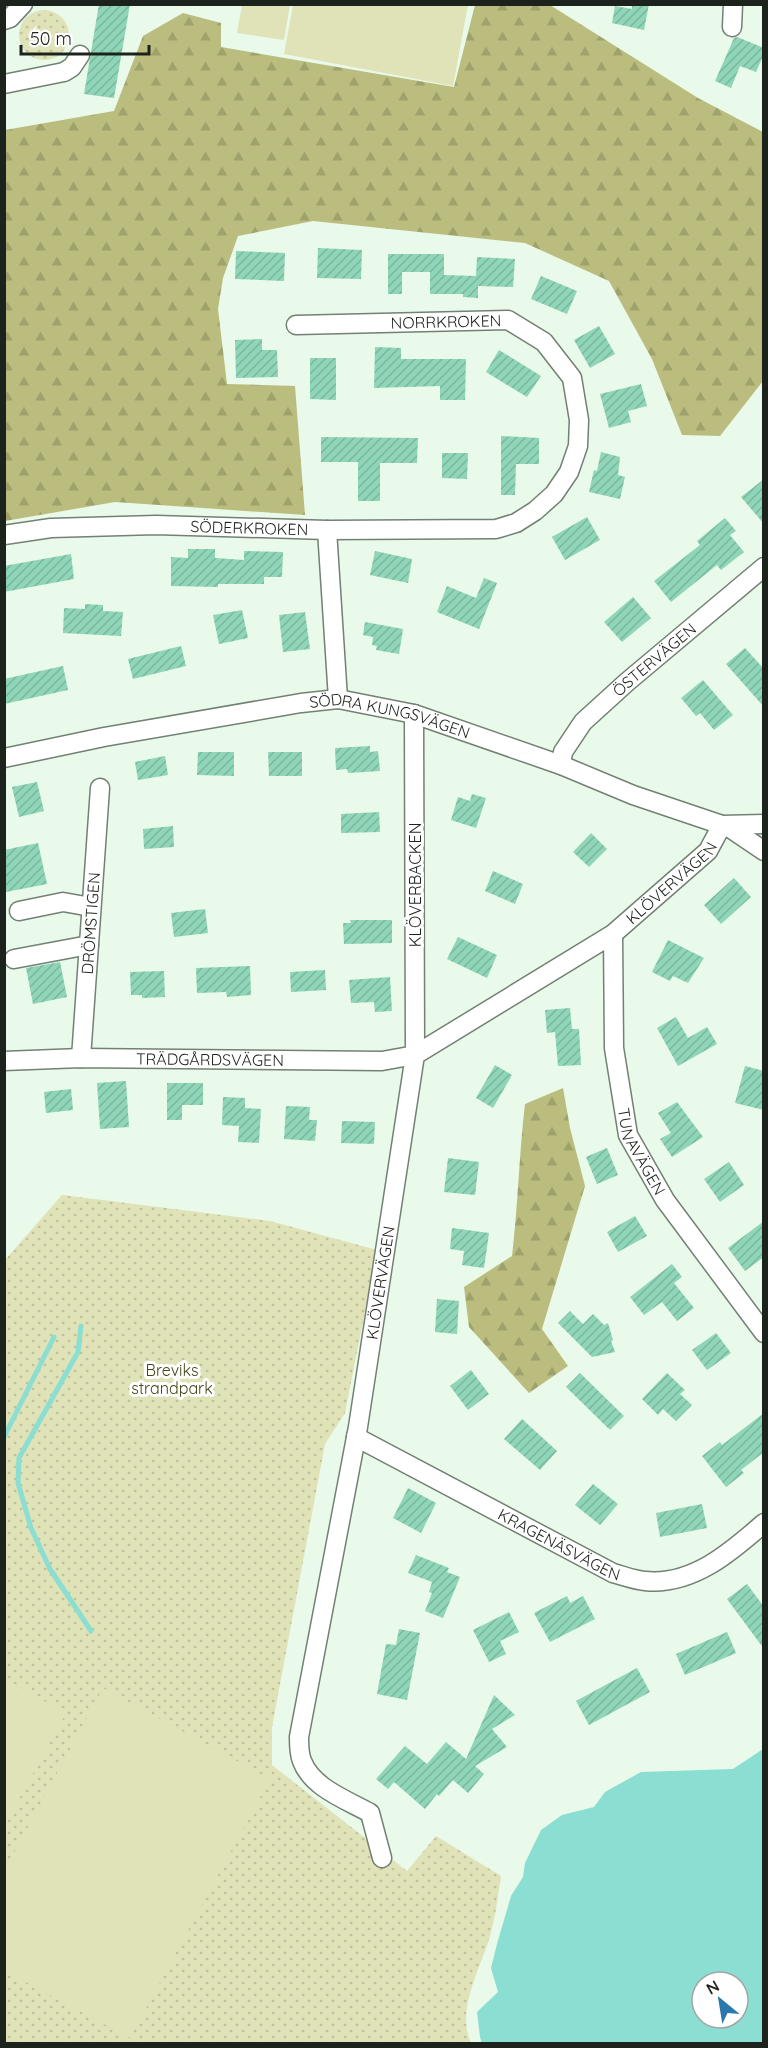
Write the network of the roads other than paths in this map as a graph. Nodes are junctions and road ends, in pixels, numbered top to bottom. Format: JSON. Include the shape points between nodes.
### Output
{"nodes":[{"id":1,"x":23,"y":4,"type":"edge"},
{"id":2,"x":734,"y":4,"type":"edge"},
{"id":3,"x":4,"y":20,"type":"edge"},
{"id":4,"x":732,"y":27,"type":"dead end"},
{"id":5,"x":80,"y":55,"type":"dead end"},
{"id":6,"x":4,"y":84,"type":"edge"},
{"id":7,"x":296,"y":325,"type":"dead end"},
{"id":8,"x":327,"y":530,"type":"junction"},
{"id":9,"x":4,"y":535,"type":"edge"},
{"id":10,"x":764,"y":567,"type":"edge"},
{"id":11,"x":338,"y":699,"type":"junction"},
{"id":12,"x":414,"y":714,"type":"junction"},
{"id":13,"x":4,"y":758,"type":"edge"},
{"id":14,"x":561,"y":765,"type":"junction"},
{"id":15,"x":100,"y":788,"type":"dead end"},
{"id":16,"x":764,"y":824,"type":"edge"},
{"id":17,"x":725,"y":825,"type":"junction"},
{"id":18,"x":764,"y":852,"type":"edge"},
{"id":19,"x":91,"y":907,"type":"junction"},
{"id":20,"x":19,"y":911,"type":"dead end"},
{"id":21,"x":613,"y":934,"type":"junction"},
{"id":22,"x":89,"y":945,"type":"junction"},
{"id":23,"x":14,"y":959,"type":"dead end"},
{"id":24,"x":415,"y":1055,"type":"junction"},
{"id":25,"x":81,"y":1058,"type":"junction"},
{"id":26,"x":4,"y":1061,"type":"edge"},
{"id":27,"x":764,"y":1334,"type":"edge"},
{"id":28,"x":356,"y":1437,"type":"junction"},
{"id":29,"x":764,"y":1523,"type":"edge"},
{"id":30,"x":382,"y":1858,"type":"dead end"}],
"edges":[{"from":1,"to":3,"type":"street"},
{"from":2,"to":4,"type":"street"},
{"from":5,"to":6,"type":"street","via":[[72,68],[64,72]]},
{"from":7,"to":8,"type":"street","name":"NORRKROKEN","via":[[508,320],[544,342],[572,378],[579,420],[578,446],[569,472],[555,494],[516,523],[496,529]]},
{"from":8,"to":9,"type":"street","name":"SÖDERKROKEN","via":[[156,525],[51,528]]},
{"from":8,"to":11,"type":"street","name":"SÖDERKROKEN"},
{"from":10,"to":14,"type":"street","name":"ÖSTERVÄGEN","via":[[583,722],[563,752]]},
{"from":11,"to":12,"type":"street","name":"SÖDRA KUNGSVÄGEN"},
{"from":11,"to":13,"type":"street","name":"SÖDRA KUNGSVÄGEN","via":[[104,737]]},
{"from":12,"to":14,"type":"street","name":"SÖDRA KUNGSVÄGEN"},
{"from":12,"to":24,"type":"street","name":"KLÖVERBACKEN"},
{"from":14,"to":17,"type":"street","name":"SÖDRA KUNGSVÄGEN","via":[[633,795]]},
{"from":15,"to":19,"type":"street","name":"DRÖMSTIGEN"},
{"from":16,"to":17,"type":"street","name":"SÖDRA KUNGSVÄGEN"},
{"from":17,"to":18,"type":"street"},
{"from":17,"to":21,"type":"street","name":"KLÖVERVÄGEN","via":[[708,851]]},
{"from":19,"to":20,"type":"street","via":[[63,902]]},
{"from":19,"to":22,"type":"street","name":"DRÖMSTIGEN"},
{"from":21,"to":24,"type":"street","name":"KLÖVERVÄGEN"},
{"from":21,"to":27,"type":"street","name":"TUNAVÄGEN","via":[[614,1048],[628,1135],[665,1200]]},
{"from":22,"to":23,"type":"street"},
{"from":22,"to":25,"type":"street","name":"DRÖMSTIGEN"},
{"from":24,"to":25,"type":"street","name":"TRÄDGÅRDSVÄGEN","via":[[382,1061]]},
{"from":24,"to":28,"type":"street","name":"KLÖVERVÄGEN"},
{"from":25,"to":26,"type":"street","name":"TRÄDGÅRDSVÄGEN"},
{"from":28,"to":29,"type":"street","name":"KRAGENÄSVÄGEN","via":[[613,1573],[633,1579],[661,1581],[706,1567],[729,1554]]},
{"from":28,"to":30,"type":"street","name":"KLÖVERVÄGEN","via":[[299,1737],[301,1760],[308,1773],[321,1785],[370,1813]]}]}
